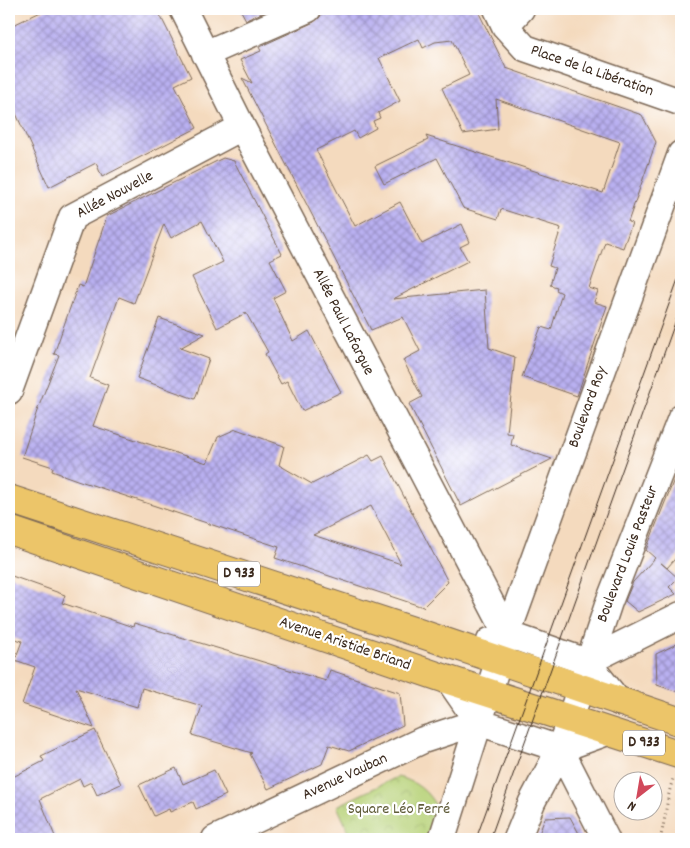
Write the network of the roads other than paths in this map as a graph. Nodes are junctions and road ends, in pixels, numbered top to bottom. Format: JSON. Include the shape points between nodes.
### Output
{"nodes":[{"id":1,"x":183,"y":9,"type":"edge"},
{"id":2,"x":308,"y":9,"type":"edge"},
{"id":3,"x":508,"y":15,"type":"edge"},
{"id":4,"x":205,"y":54,"type":"junction"},
{"id":5,"x":681,"y":100,"type":"edge"},
{"id":6,"x":242,"y":127,"type":"junction"},
{"id":7,"x":681,"y":154,"type":"edge"},
{"id":8,"x":9,"y":391,"type":"edge"},
{"id":9,"x":681,"y":418,"type":"edge"},
{"id":10,"x":9,"y":499,"type":"edge"},
{"id":11,"x":9,"y":530,"type":"edge"},
{"id":12,"x":681,"y":615,"type":"edge"},
{"id":13,"x":507,"y":634,"type":"junction"},
{"id":14,"x":468,"y":650,"type":"junction"},
{"id":15,"x":498,"y":661,"type":"junction"},
{"id":16,"x":587,"y":662,"type":"junction"},
{"id":17,"x":449,"y":680,"type":"junction"},
{"id":18,"x":579,"y":688,"type":"junction"},
{"id":19,"x":488,"y":692,"type":"junction"},
{"id":20,"x":619,"y":702,"type":"junction"},
{"id":21,"x":569,"y":720,"type":"junction"},
{"id":22,"x":478,"y":722,"type":"junction"},
{"id":23,"x":681,"y":722,"type":"edge"},
{"id":24,"x":607,"y":732,"type":"junction"},
{"id":25,"x":560,"y":749,"type":"junction"},
{"id":26,"x":681,"y":755,"type":"edge"},
{"id":27,"x":215,"y":839,"type":"edge"},
{"id":28,"x":442,"y":839,"type":"edge"},
{"id":29,"x":517,"y":839,"type":"edge"},
{"id":30,"x":606,"y":839,"type":"edge"}],
"edges":[{"from":1,"to":4,"type":"street","name":"Allée Paul Lafargue"},
{"from":2,"to":4,"type":"street"},
{"from":3,"to":5,"type":"street","name":"Place de la Libération","via":[[525,48]]},
{"from":4,"to":6,"type":"street","name":"Allée Paul Lafargue"},
{"from":6,"to":8,"type":"street","name":"Allée Nouvelle","via":[[72,217]]},
{"from":6,"to":13,"type":"street","name":"Allée Paul Lafargue"},
{"from":7,"to":13,"type":"street","name":"Boulevard Roy"},
{"from":9,"to":16,"type":"street","name":"Boulevard Louis Pasteur"},
{"from":10,"to":14,"type":"main road","name":"Avenue Aristide Briand","number":"D 933"},
{"from":11,"to":17,"type":"main road","name":"Avenue Aristide Briand","number":"D 933"},
{"from":12,"to":16,"type":"street"},
{"from":13,"to":14,"type":"street"},
{"from":13,"to":15,"type":"street","name":"Boulevard Roy"},
{"from":13,"to":16,"type":"street"},
{"from":14,"to":15,"type":"main road","name":"Avenue Aristide Briand","number":"D 933"},
{"from":15,"to":18,"type":"main road","name":"Avenue Aristide Briand","number":"D 933"},
{"from":15,"to":19,"type":"street","name":"Boulevard Roy"},
{"from":16,"to":18,"type":"street","name":"Boulevard Louis Pasteur"},
{"from":16,"to":20,"type":"street"},
{"from":17,"to":19,"type":"main road","name":"Avenue Aristide Briand","number":"D 933"},
{"from":17,"to":22,"type":"street"},
{"from":18,"to":20,"type":"main road","name":"Avenue Aristide Briand","number":"D 933"},
{"from":18,"to":21,"type":"street","name":"Boulevard Louis Pasteur"},
{"from":19,"to":21,"type":"main road","name":"Avenue Aristide Briand","number":"D 933"},
{"from":19,"to":22,"type":"street","name":"Boulevard Roy"},
{"from":20,"to":23,"type":"main road","name":"Avenue Aristide Briand","number":"D 933"},
{"from":21,"to":24,"type":"main road","name":"Avenue Aristide Briand","number":"D 933"},
{"from":21,"to":25,"type":"street","name":"Boulevard Louis Pasteur"},
{"from":22,"to":25,"type":"street"},
{"from":22,"to":27,"type":"street","name":"Avenue Vauban","via":[[423,740]]},
{"from":22,"to":28,"type":"street","name":"Boulevard Roy"},
{"from":24,"to":25,"type":"street"},
{"from":24,"to":26,"type":"main road","name":"Avenue Aristide Briand","number":"D 933"},
{"from":25,"to":29,"type":"street","name":"Boulevard Louis Pasteur"},
{"from":25,"to":30,"type":"street"}]}
